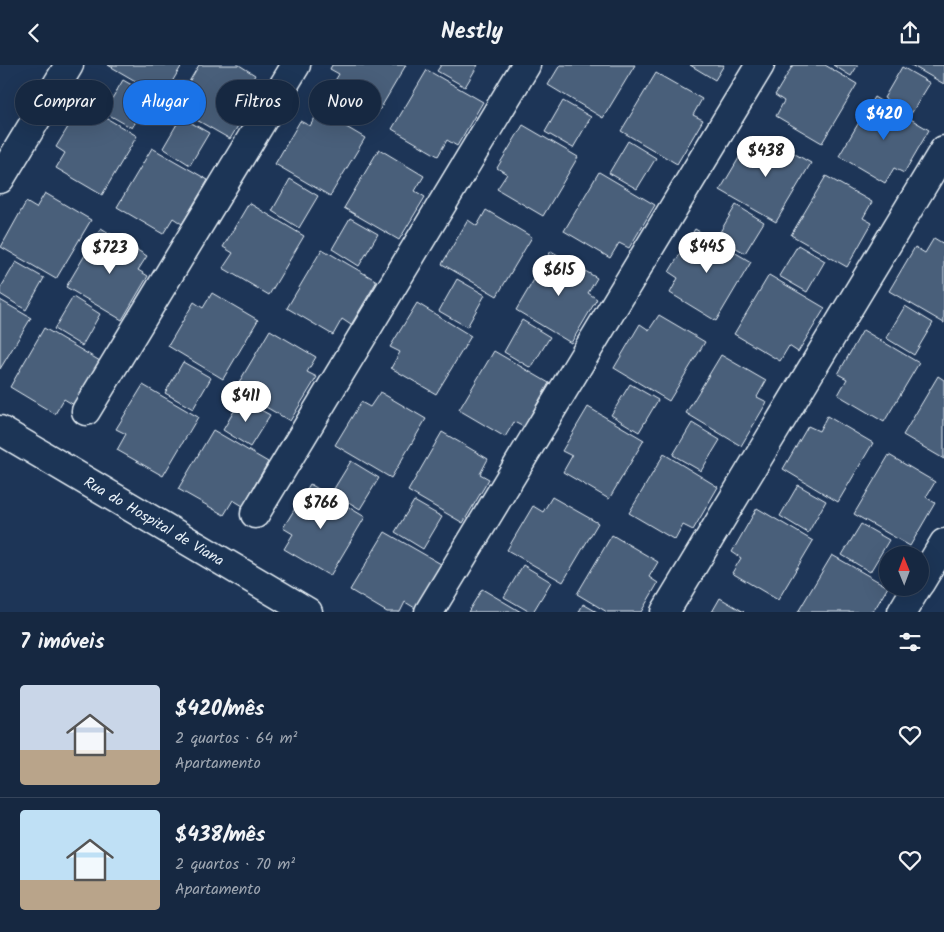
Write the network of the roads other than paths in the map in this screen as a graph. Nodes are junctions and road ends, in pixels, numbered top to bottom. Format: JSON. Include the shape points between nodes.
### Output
{"nodes":[{"id":1,"x":69,"y":65,"type":"edge"},
{"id":2,"x":296,"y":65,"type":"edge"},
{"id":3,"x":526,"y":65,"type":"edge"},
{"id":4,"x":760,"y":65,"type":"edge"},
{"id":5,"x":944,"y":150,"type":"edge"},
{"id":6,"x":0,"y":179,"type":"edge"},
{"id":7,"x":86,"y":411,"type":"dead end"},
{"id":8,"x":0,"y":429,"type":"edge"},
{"id":9,"x":255,"y":514,"type":"dead end"},
{"id":10,"x":944,"y":543,"type":"edge"},
{"id":11,"x":929,"y":568,"type":"edge"},
{"id":12,"x":912,"y":596,"type":"edge"},
{"id":13,"x":308,"y":612,"type":"edge"},
{"id":14,"x":429,"y":612,"type":"edge"},
{"id":15,"x":665,"y":612,"type":"edge"},
{"id":16,"x":902,"y":612,"type":"edge"}],
"edges":[{"from":1,"to":6,"type":"street"},
{"from":2,"to":7,"type":"street"},
{"from":3,"to":9,"type":"street"},
{"from":4,"to":14,"type":"street"},
{"from":5,"to":15,"type":"street"},
{"from":8,"to":13,"type":"street","name":"Rua do Hospital de Viana"},
{"from":10,"to":11,"type":"street"},
{"from":12,"to":16,"type":"street"}]}
